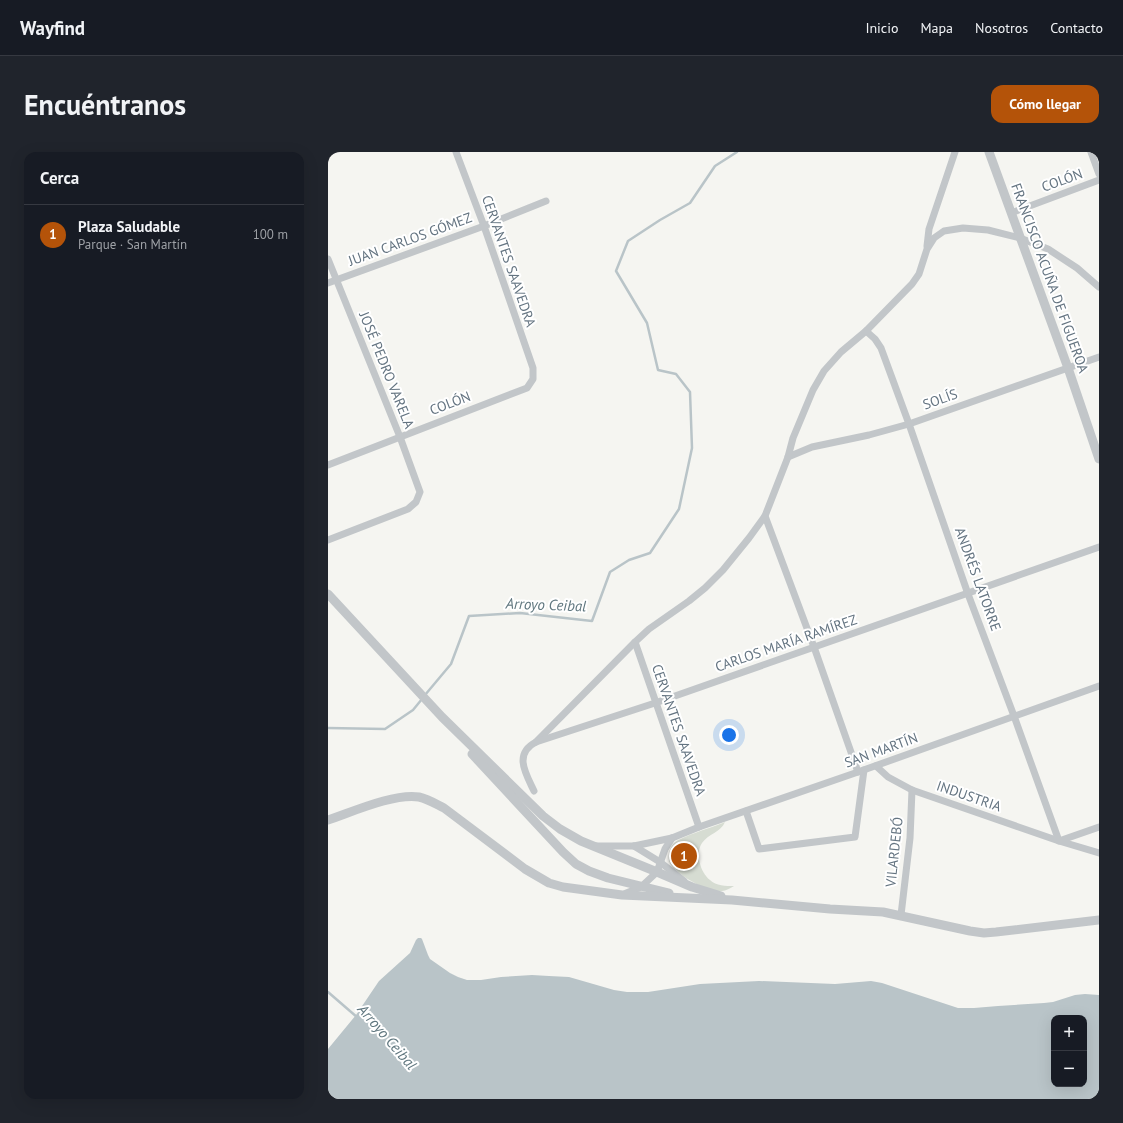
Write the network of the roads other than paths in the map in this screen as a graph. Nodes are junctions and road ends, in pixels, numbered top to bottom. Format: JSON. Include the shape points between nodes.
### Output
{"nodes":[{"id":1,"x":456,"y":152,"type":"edge"},
{"id":2,"x":955,"y":152,"type":"edge"},
{"id":3,"x":989,"y":152,"type":"edge"},
{"id":4,"x":1091,"y":152,"type":"edge"},
{"id":5,"x":1099,"y":174,"type":"edge"},
{"id":6,"x":1099,"y":180,"type":"edge"},
{"id":7,"x":546,"y":201,"type":"dead end"},
{"id":8,"x":1011,"y":213,"type":"junction"},
{"id":9,"x":484,"y":226,"type":"junction"},
{"id":10,"x":1020,"y":238,"type":"junction"},
{"id":11,"x":927,"y":249,"type":"junction"},
{"id":12,"x":328,"y":259,"type":"edge"},
{"id":13,"x":336,"y":280,"type":"junction"},
{"id":14,"x":328,"y":283,"type":"edge"},
{"id":15,"x":1099,"y":287,"type":"edge"},
{"id":16,"x":866,"y":331,"type":"junction"},
{"id":17,"x":1099,"y":357,"type":"edge"},
{"id":18,"x":1068,"y":368,"type":"junction"},
{"id":19,"x":533,"y":379,"type":"joint"},
{"id":20,"x":909,"y":424,"type":"junction"},
{"id":21,"x":400,"y":436,"type":"junction"},
{"id":22,"x":788,"y":457,"type":"junction"},
{"id":23,"x":1099,"y":460,"type":"edge"},
{"id":24,"x":328,"y":464,"type":"edge"},
{"id":25,"x":765,"y":516,"type":"junction"},
{"id":26,"x":328,"y":540,"type":"edge"},
{"id":27,"x":1099,"y":547,"type":"edge"},
{"id":28,"x":328,"y":594,"type":"edge"},
{"id":29,"x":968,"y":594,"type":"junction"},
{"id":30,"x":328,"y":602,"type":"edge"},
{"id":31,"x":364,"y":633,"type":"junction"},
{"id":32,"x":635,"y":642,"type":"junction"},
{"id":33,"x":814,"y":647,"type":"junction"},
{"id":34,"x":1099,"y":686,"type":"edge"},
{"id":35,"x":655,"y":703,"type":"junction"},
{"id":36,"x":1014,"y":716,"type":"junction"},
{"id":37,"x":456,"y":732,"type":"junction"},
{"id":38,"x":536,"y":742,"type":"junction"},
{"id":39,"x":876,"y":766,"type":"junction"},
{"id":40,"x":861,"y":771,"type":"junction"},
{"id":41,"x":912,"y":790,"type":"junction"},
{"id":42,"x":534,"y":792,"type":"dead end"},
{"id":43,"x":746,"y":811,"type":"junction"},
{"id":44,"x":328,"y":820,"type":"edge"},
{"id":45,"x":699,"y":827,"type":"junction"},
{"id":46,"x":1099,"y":827,"type":"edge"},
{"id":47,"x":672,"y":838,"type":"junction"},
{"id":48,"x":1059,"y":842,"type":"junction"},
{"id":49,"x":593,"y":846,"type":"junction"},
{"id":50,"x":634,"y":846,"type":"junction"},
{"id":51,"x":1099,"y":854,"type":"edge"},
{"id":52,"x":658,"y":867,"type":"junction"},
{"id":53,"x":641,"y":887,"type":"junction"},
{"id":54,"x":622,"y":895,"type":"junction"},
{"id":55,"x":690,"y":899,"type":"junction"},
{"id":56,"x":732,"y":900,"type":"junction"},
{"id":57,"x":901,"y":915,"type":"junction"},
{"id":58,"x":1099,"y":920,"type":"edge"}],
"edges":[{"from":1,"to":9,"type":"street","name":"CERVANTES SAAVEDRA"},
{"from":2,"to":11,"type":"street","via":[[929,229]]},
{"from":3,"to":8,"type":"street","name":"FRANCISCO ACUÑA DE FIGUEROA"},
{"from":4,"to":5,"type":"street"},
{"from":6,"to":8,"type":"street","name":"COLÓN"},
{"from":7,"to":9,"type":"street","name":"JUAN CARLOS GÓMEZ"},
{"from":8,"to":10,"type":"street","name":"FRANCISCO ACUÑA DE FIGUEROA"},
{"from":9,"to":13,"type":"street","name":"JUAN CARLOS GÓMEZ"},
{"from":9,"to":19,"type":"street","name":"CERVANTES SAAVEDRA","via":[[533,368]]},
{"from":10,"to":11,"type":"street","via":[[988,230],[963,228],[944,231],[934,238]]},
{"from":10,"to":15,"type":"street","via":[[1048,249],[1077,268]]},
{"from":10,"to":18,"type":"street","name":"FRANCISCO ACUÑA DE FIGUEROA"},
{"from":11,"to":16,"type":"street","via":[[919,274],[912,284]]},
{"from":12,"to":13,"type":"street","name":"JOSÉ PEDRO VARELA"},
{"from":13,"to":14,"type":"street","name":"JUAN CARLOS GÓMEZ"},
{"from":13,"to":21,"type":"street","name":"JOSÉ PEDRO VARELA"},
{"from":16,"to":20,"type":"street","name":"ANDRÉS LATORRE","via":[[876,338],[881,348]]},
{"from":16,"to":22,"type":"street","via":[[841,352],[824,371],[813,390]]},
{"from":17,"to":18,"type":"street","name":"SOLÍS"},
{"from":18,"to":20,"type":"street","name":"SOLÍS"},
{"from":18,"to":23,"type":"street","name":"FRANCISCO ACUÑA DE FIGUEROA"},
{"from":19,"to":21,"type":"street","name":"COLÓN","via":[[527,388]]},
{"from":20,"to":22,"type":"street","name":"SOLÍS","via":[[870,435],[812,446]]},
{"from":20,"to":29,"type":"street","name":"ANDRÉS LATORRE"},
{"from":21,"to":24,"type":"street","name":"COLÓN"},
{"from":21,"to":26,"type":"street","name":"JOSÉ PEDRO VARELA","via":[[420,492],[416,502],[408,509]]},
{"from":22,"to":25,"type":"street"},
{"from":25,"to":32,"type":"street","via":[[705,588]]},
{"from":25,"to":33,"type":"street"},
{"from":27,"to":29,"type":"street","name":"CARLOS MARÍA RAMÍREZ"},
{"from":28,"to":31,"type":"street"},
{"from":29,"to":33,"type":"street","name":"CARLOS MARÍA RAMÍREZ"},
{"from":29,"to":36,"type":"street","name":"ANDRÉS LATORRE"},
{"from":30,"to":31,"type":"street"},
{"from":31,"to":37,"type":"street"},
{"from":32,"to":35,"type":"street","name":"CERVANTES SAAVEDRA"},
{"from":32,"to":38,"type":"street"},
{"from":33,"to":35,"type":"street","name":"CARLOS MARÍA RAMÍREZ"},
{"from":33,"to":40,"type":"street"},
{"from":34,"to":36,"type":"street","name":"SAN MARTÍN"},
{"from":35,"to":38,"type":"street","name":"CARLOS MARÍA RAMÍREZ"},
{"from":35,"to":45,"type":"street","name":"CERVANTES SAAVEDRA"},
{"from":36,"to":39,"type":"street","name":"SAN MARTÍN"},
{"from":36,"to":48,"type":"street","name":"ANDRÉS LATORRE"},
{"from":37,"to":49,"type":"street","via":[[543,816],[560,829]]},
{"from":37,"to":53,"type":"street","via":[[470,752],[576,864],[589,872]]},
{"from":38,"to":42,"type":"street","name":"CARLOS MARÍA RAMÍREZ","via":[[529,745],[522,760]]},
{"from":39,"to":40,"type":"street","name":"SAN MARTÍN"},
{"from":39,"to":41,"type":"street","name":"INDUSTRIA","via":[[888,777]]},
{"from":40,"to":43,"type":"street","name":"SAN MARTÍN"},
{"from":40,"to":43,"type":"street","via":[[855,837],[759,850]]},
{"from":41,"to":48,"type":"street","name":"INDUSTRIA"},
{"from":41,"to":57,"type":"street","name":"VILARDEBÓ","via":[[910,838]]},
{"from":43,"to":45,"type":"street","name":"SAN MARTÍN"},
{"from":44,"to":54,"type":"street","via":[[400,797],[430,800],[525,869],[549,883]]},
{"from":45,"to":47,"type":"street","name":"SAN MARTÍN"},
{"from":46,"to":48,"type":"street"},
{"from":47,"to":50,"type":"street","name":"SAN MARTÍN"},
{"from":47,"to":52,"type":"street","via":[[664,849]]},
{"from":48,"to":51,"type":"street","name":"INDUSTRIA"},
{"from":49,"to":50,"type":"street","name":"SAN MARTÍN"},
{"from":49,"to":52,"type":"street"},
{"from":50,"to":52,"type":"street"},
{"from":52,"to":53,"type":"street"},
{"from":52,"to":56,"type":"street","via":[[692,887]]},
{"from":53,"to":54,"type":"street"},
{"from":53,"to":55,"type":"street"},
{"from":54,"to":55,"type":"street"},
{"from":55,"to":56,"type":"street"},
{"from":56,"to":57,"type":"street"},
{"from":57,"to":58,"type":"street","via":[[984,932]]}]}
